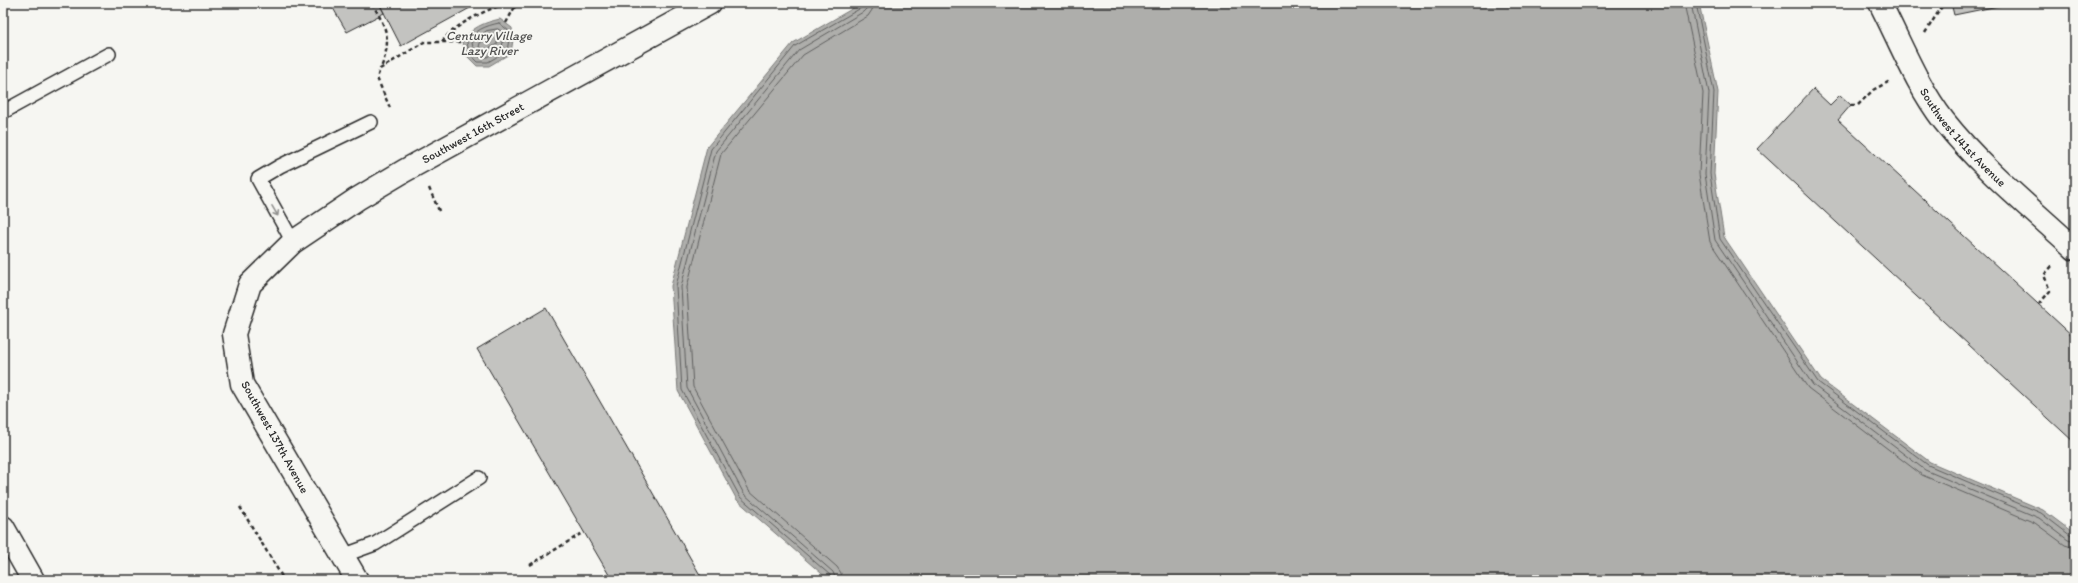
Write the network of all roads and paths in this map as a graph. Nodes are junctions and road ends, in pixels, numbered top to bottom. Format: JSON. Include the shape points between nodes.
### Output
{"nodes":[{"id":1,"x":372,"y":3,"type":"edge"},
{"id":2,"x":508,"y":3,"type":"edge"},
{"id":3,"x":517,"y":3,"type":"edge"},
{"id":4,"x":710,"y":3,"type":"edge"},
{"id":5,"x":1880,"y":3,"type":"edge"},
{"id":6,"x":1944,"y":3,"type":"edge"},
{"id":7,"x":506,"y":23,"type":"dead end"},
{"id":8,"x":1924,"y":34,"type":"dead end"},
{"id":9,"x":442,"y":42,"type":"junction"},
{"id":10,"x":462,"y":42,"type":"dead end"},
{"id":11,"x":109,"y":54,"type":"dead end"},
{"id":12,"x":380,"y":69,"type":"junction"},
{"id":13,"x":1896,"y":78,"type":"dead end"},
{"id":14,"x":1851,"y":105,"type":"dead end"},
{"id":15,"x":391,"y":111,"type":"dead end"},
{"id":16,"x":3,"y":112,"type":"edge"},
{"id":17,"x":371,"y":122,"type":"dead end"},
{"id":18,"x":428,"y":184,"type":"dead end"},
{"id":19,"x":440,"y":213,"type":"dead end"},
{"id":20,"x":293,"y":242,"type":"junction"},
{"id":21,"x":2073,"y":247,"type":"edge"},
{"id":22,"x":250,"y":284,"type":"joint"},
{"id":23,"x":2039,"y":304,"type":"dead end"},
{"id":24,"x":479,"y":478,"type":"dead end"},
{"id":25,"x":240,"y":507,"type":"dead end"},
{"id":26,"x":3,"y":527,"type":"edge"},
{"id":27,"x":584,"y":532,"type":"dead end"},
{"id":28,"x":342,"y":556,"type":"junction"},
{"id":29,"x":530,"y":565,"type":"dead end"},
{"id":30,"x":33,"y":580,"type":"edge"},
{"id":31,"x":284,"y":580,"type":"edge"},
{"id":32,"x":357,"y":580,"type":"edge"}],
"edges":[{"from":1,"to":12,"type":"path","via":[[384,25],[388,49]]},
{"from":2,"to":9,"type":"path","via":[[493,8],[448,33]]},
{"from":3,"to":7,"type":"path"},
{"from":4,"to":20,"type":"street","name":"Southwest 16th Street","via":[[404,171]]},
{"from":5,"to":21,"type":"street","name":"Southwest 141st Avenue","via":[[1930,100],[1945,121],[1981,161]]},
{"from":6,"to":8,"type":"path"},
{"from":9,"to":10,"type":"path"},
{"from":9,"to":12,"type":"path","via":[[424,42]]},
{"from":11,"to":16,"type":"lane"},
{"from":12,"to":15,"type":"path","via":[[377,78]]},
{"from":13,"to":14,"type":"path","via":[[1873,90],[1858,105]]},
{"from":17,"to":20,"type":"lane","one_way":true,"via":[[258,179]]},
{"from":18,"to":19,"type":"path"},
{"from":20,"to":22,"type":"street","name":"Southwest 16th Street"},
{"from":21,"to":23,"type":"path","via":[[2044,275],[2050,291]]},
{"from":22,"to":28,"type":"street","name":"Southwest 137th Avenue","via":[[234,334],[242,384]]},
{"from":24,"to":28,"type":"lane","via":[[375,544]]},
{"from":25,"to":31,"type":"path"},
{"from":26,"to":30,"type":"street"},
{"from":27,"to":29,"type":"path"},
{"from":28,"to":32,"type":"street","name":"Southwest 137th Avenue"}]}
